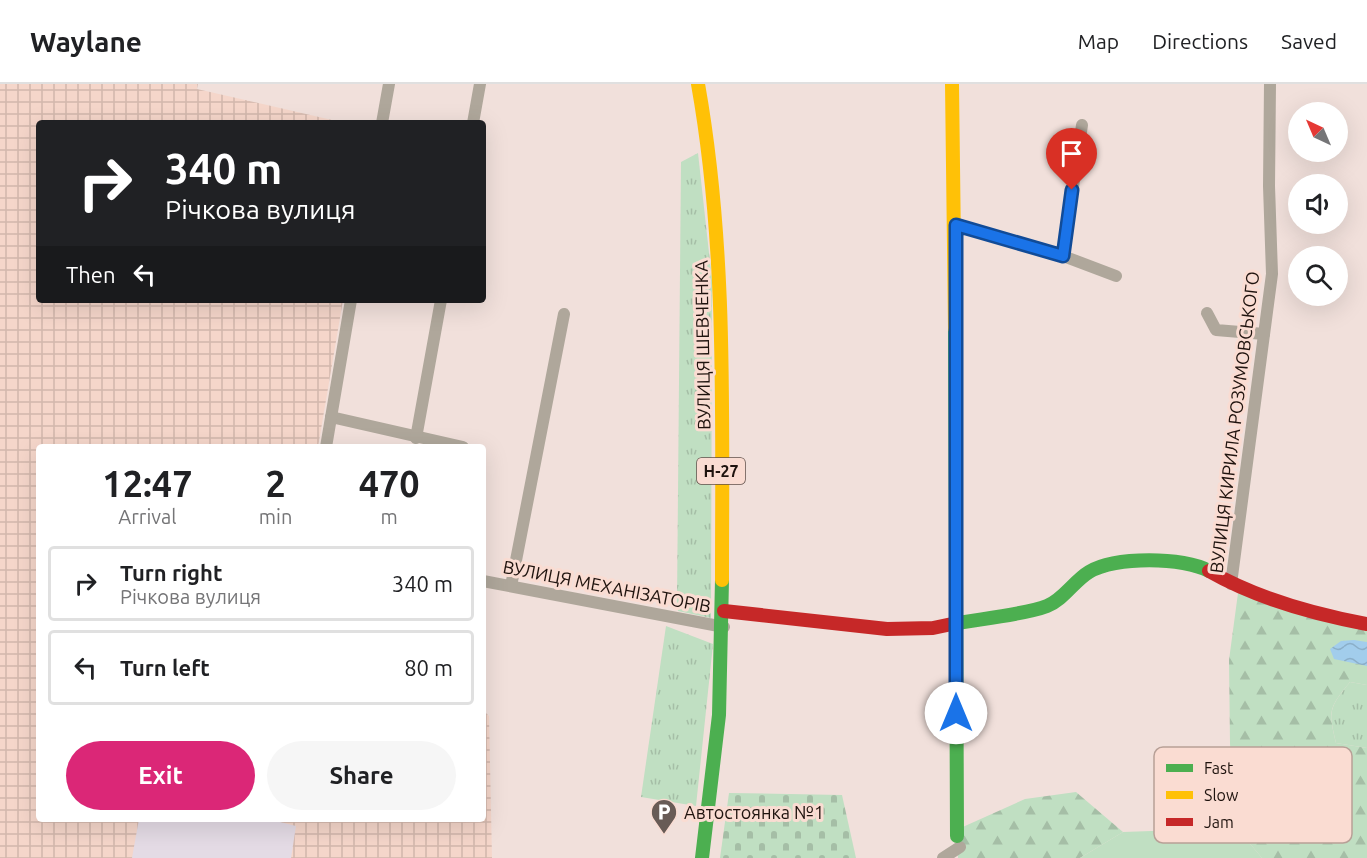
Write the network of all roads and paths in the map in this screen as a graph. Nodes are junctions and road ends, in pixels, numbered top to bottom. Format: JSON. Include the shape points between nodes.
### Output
{"nodes":[{"id":1,"x":389,"y":84,"type":"edge"},
{"id":2,"x":480,"y":84,"type":"edge"},
{"id":3,"x":698,"y":84,"type":"edge"},
{"id":4,"x":952,"y":84,"type":"edge"},
{"id":5,"x":1270,"y":84,"type":"edge"},
{"id":6,"x":383,"y":120,"type":"edge"},
{"id":7,"x":474,"y":120,"type":"edge"},
{"id":8,"x":1082,"y":125,"type":"dead end"},
{"id":9,"x":956,"y":225,"type":"junction"},
{"id":10,"x":1063,"y":256,"type":"junction"},
{"id":11,"x":1116,"y":276,"type":"dead end"},
{"id":12,"x":350,"y":303,"type":"edge"},
{"id":13,"x":440,"y":303,"type":"edge"},
{"id":14,"x":564,"y":314,"type":"dead end"},
{"id":15,"x":1207,"y":314,"type":"dead end"},
{"id":16,"x":1264,"y":334,"type":"junction"},
{"id":17,"x":331,"y":417,"type":"junction"},
{"id":18,"x":416,"y":438,"type":"junction"},
{"id":19,"x":326,"y":444,"type":"edge"},
{"id":20,"x":447,"y":444,"type":"edge"},
{"id":21,"x":486,"y":581,"type":"edge"},
{"id":22,"x":1231,"y":584,"type":"junction"},
{"id":23,"x":511,"y":586,"type":"junction"},
{"id":24,"x":724,"y":611,"type":"junction"},
{"id":25,"x":1367,"y":624,"type":"edge"},
{"id":26,"x":955,"y":625,"type":"junction"},
{"id":27,"x":724,"y":627,"type":"junction"},
{"id":28,"x":958,"y":841,"type":"joint"},
{"id":29,"x":702,"y":858,"type":"edge"},
{"id":30,"x":943,"y":858,"type":"edge"}],
"edges":[{"from":1,"to":6,"type":"street"},
{"from":2,"to":7,"type":"street"},
{"from":3,"to":24,"type":"street","name":"ВУЛИЦЯ ШЕВЧЕНКА","number":"Н-27","via":[[719,234]]},
{"from":4,"to":9,"type":"street"},
{"from":5,"to":16,"type":"street","name":"ВУЛИЦЯ КИРИЛА РОЗУМОВСЬКОГО","via":[[1272,274]]},
{"from":8,"to":10,"type":"street"},
{"from":9,"to":10,"type":"street"},
{"from":9,"to":26,"type":"street"},
{"from":10,"to":11,"type":"street"},
{"from":12,"to":17,"type":"street"},
{"from":13,"to":18,"type":"street"},
{"from":14,"to":23,"type":"street"},
{"from":15,"to":16,"type":"street","via":[[1216,330]]},
{"from":16,"to":22,"type":"street","name":"ВУЛИЦЯ КИРИЛА РОЗУМОВСЬКОГО"},
{"from":17,"to":18,"type":"street"},
{"from":17,"to":19,"type":"street"},
{"from":18,"to":20,"type":"street"},
{"from":21,"to":23,"type":"street","name":"ВУЛИЦЯ МЕХАНІЗАТОРІВ"},
{"from":22,"to":25,"type":"street","name":"ВУЛИЦЯ МЕХАНІЗАТОРІВ","via":[[1314,614]]},
{"from":22,"to":26,"type":"street","name":"ВУЛИЦЯ МЕХАНІЗАТОРІВ","via":[[1198,565],[1140,560],[1111,564],[1090,571],[1048,606]]},
{"from":23,"to":27,"type":"street","name":"ВУЛИЦЯ МЕХАНІЗАТОРІВ"},
{"from":24,"to":26,"type":"street","name":"ВУЛИЦЯ МЕХАНІЗАТОРІВ","via":[[887,629]]},
{"from":24,"to":27,"type":"street","name":"ВУЛИЦЯ ШЕВЧЕНКА","number":"Н-27"},
{"from":26,"to":28,"type":"street"},
{"from":27,"to":29,"type":"street","name":"ВУЛИЦЯ ШЕВЧЕНКА","number":"Н-27","via":[[721,708]]},
{"from":28,"to":30,"type":"street"}]}
